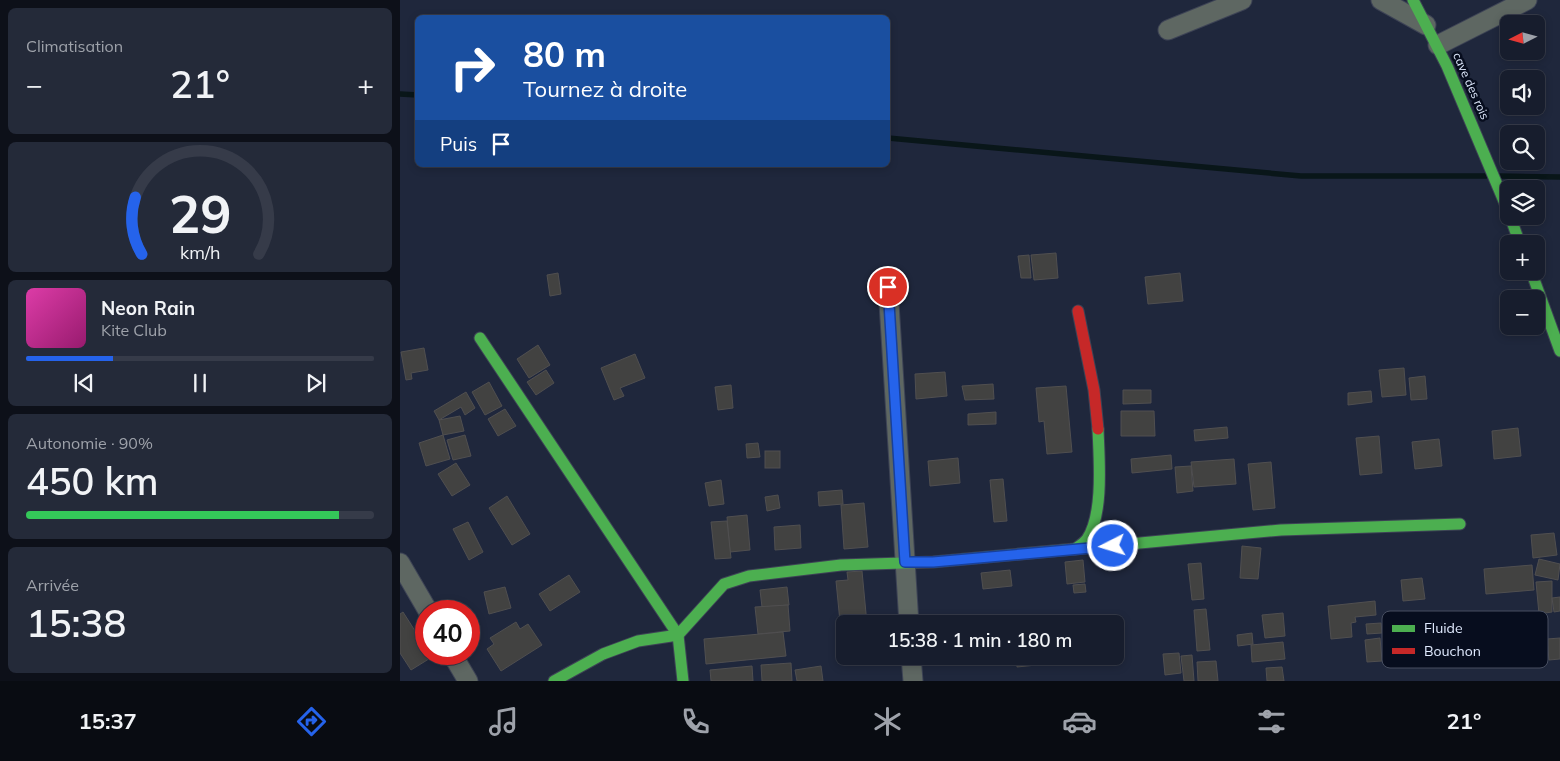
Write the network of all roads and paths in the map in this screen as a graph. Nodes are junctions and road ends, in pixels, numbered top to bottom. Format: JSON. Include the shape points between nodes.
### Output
{"nodes":[{"id":1,"x":1242,"y":0,"type":"edge"},
{"id":2,"x":1381,"y":0,"type":"edge"},
{"id":3,"x":1413,"y":0,"type":"edge"},
{"id":4,"x":1527,"y":0,"type":"edge"},
{"id":5,"x":1426,"y":25,"type":"junction"},
{"id":6,"x":1168,"y":30,"type":"dead end"},
{"id":7,"x":1438,"y":45,"type":"junction"},
{"id":8,"x":1500,"y":193,"type":"edge"},
{"id":9,"x":1534,"y":280,"type":"edge"},
{"id":10,"x":888,"y":287,"type":"dead end"},
{"id":11,"x":1078,"y":311,"type":"dead end"},
{"id":12,"x":480,"y":338,"type":"dead end"},
{"id":13,"x":1560,"y":351,"type":"edge"},
{"id":14,"x":1460,"y":524,"type":"dead end"},
{"id":15,"x":1075,"y":549,"type":"junction"},
{"id":16,"x":400,"y":562,"type":"edge"},
{"id":17,"x":905,"y":562,"type":"junction"},
{"id":18,"x":422,"y":600,"type":"edge"},
{"id":19,"x":908,"y":615,"type":"edge"},
{"id":20,"x":678,"y":635,"type":"junction"},
{"id":21,"x":459,"y":665,"type":"edge"},
{"id":22,"x":912,"y":665,"type":"edge"},
{"id":23,"x":468,"y":681,"type":"edge"},
{"id":24,"x":554,"y":681,"type":"edge"},
{"id":25,"x":683,"y":681,"type":"edge"},
{"id":26,"x":913,"y":681,"type":"edge"}],
"edges":[{"from":1,"to":6,"type":"street"},
{"from":2,"to":5,"type":"street"},
{"from":3,"to":5,"type":"street","name":"cave des rois"},
{"from":4,"to":7,"type":"street"},
{"from":5,"to":7,"type":"street","name":"cave des rois"},
{"from":7,"to":8,"type":"street","name":"cave des rois"},
{"from":9,"to":13,"type":"street"},
{"from":10,"to":17,"type":"street"},
{"from":11,"to":15,"type":"street","via":[[1094,392],[1098,458],[1097,501],[1092,524],[1087,538]]},
{"from":12,"to":20,"type":"street"},
{"from":14,"to":15,"type":"street","via":[[1281,530]]},
{"from":15,"to":17,"type":"street"},
{"from":16,"to":18,"type":"street"},
{"from":17,"to":19,"type":"street"},
{"from":17,"to":20,"type":"street","via":[[842,565],[757,575],[724,584]]},
{"from":20,"to":24,"type":"street","via":[[638,641],[603,654]]},
{"from":20,"to":25,"type":"street"},
{"from":21,"to":23,"type":"street"},
{"from":22,"to":26,"type":"street"}]}
